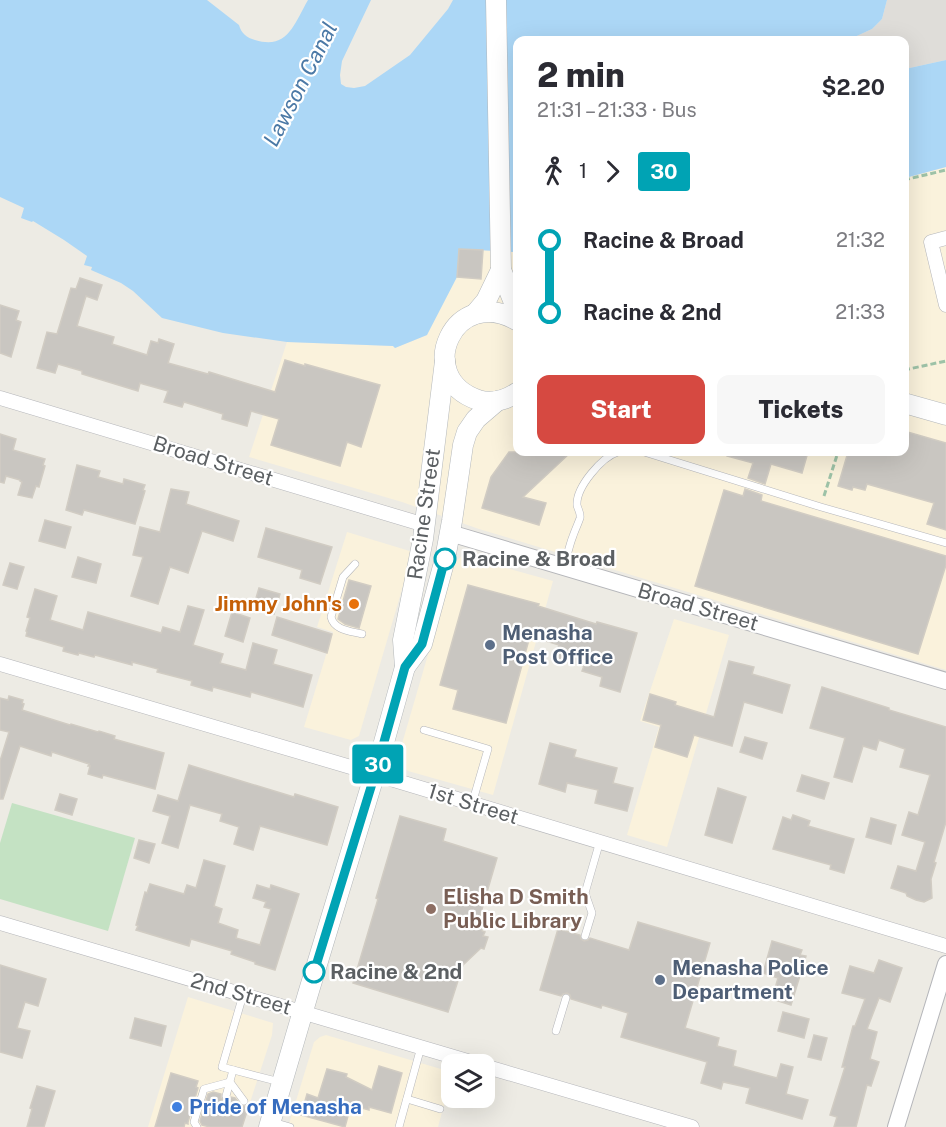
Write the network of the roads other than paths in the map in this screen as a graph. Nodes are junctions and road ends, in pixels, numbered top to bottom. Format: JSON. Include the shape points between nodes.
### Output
{"nodes":[{"id":1,"x":496,"y":0,"type":"edge"},
{"id":2,"x":946,"y":238,"type":"edge"},
{"id":3,"x":501,"y":270,"type":"junction"},
{"id":4,"x":513,"y":300,"type":"edge"},
{"id":5,"x":946,"y":305,"type":"edge"},
{"id":6,"x":475,"y":314,"type":"junction"},
{"id":7,"x":513,"y":318,"type":"edge"},
{"id":8,"x":445,"y":361,"type":"junction"},
{"id":9,"x":513,"y":396,"type":"edge"},
{"id":10,"x":0,"y":398,"type":"edge"},
{"id":11,"x":497,"y":401,"type":"junction"},
{"id":12,"x":909,"y":404,"type":"edge"},
{"id":13,"x":946,"y":415,"type":"edge"},
{"id":14,"x":609,"y":456,"type":"edge"},
{"id":15,"x":657,"y":456,"type":"edge"},
{"id":16,"x":425,"y":525,"type":"junction"},
{"id":17,"x":450,"y":533,"type":"junction"},
{"id":18,"x":946,"y":543,"type":"edge"},
{"id":19,"x":355,"y":564,"type":"dead end"},
{"id":20,"x":563,"y":567,"type":"junction"},
{"id":21,"x":362,"y":634,"type":"dead end"},
{"id":22,"x":0,"y":664,"type":"edge"},
{"id":23,"x":405,"y":667,"type":"junction"},
{"id":24,"x":946,"y":681,"type":"edge"},
{"id":25,"x":424,"y":730,"type":"dead end"},
{"id":26,"x":375,"y":774,"type":"junction"},
{"id":27,"x":472,"y":804,"type":"junction"},
{"id":28,"x":600,"y":842,"type":"junction"},
{"id":29,"x":0,"y":923,"type":"edge"},
{"id":30,"x":585,"y":936,"type":"dead end"},
{"id":31,"x":946,"y":946,"type":"edge"},
{"id":32,"x":946,"y":964,"type":"edge"},
{"id":33,"x":243,"y":995,"type":"junction"},
{"id":34,"x":566,"y":998,"type":"dead end"},
{"id":35,"x":302,"y":1012,"type":"junction"},
{"id":36,"x":556,"y":1031,"type":"dead end"},
{"id":37,"x":421,"y":1047,"type":"junction"},
{"id":38,"x":445,"y":1054,"type":"edge"},
{"id":39,"x":495,"y":1069,"type":"edge"},
{"id":40,"x":233,"y":1070,"type":"junction"},
{"id":41,"x":230,"y":1082,"type":"junction"},
{"id":42,"x":282,"y":1083,"type":"junction"},
{"id":43,"x":226,"y":1096,"type":"dead end"},
{"id":44,"x":406,"y":1099,"type":"junction"},
{"id":45,"x":244,"y":1101,"type":"dead end"},
{"id":46,"x":440,"y":1109,"type":"dead end"},
{"id":47,"x":270,"y":1124,"type":"edge"},
{"id":48,"x":197,"y":1127,"type":"edge"},
{"id":49,"x":290,"y":1127,"type":"edge"},
{"id":50,"x":399,"y":1127,"type":"edge"},
{"id":51,"x":690,"y":1127,"type":"edge"},
{"id":52,"x":896,"y":1127,"type":"edge"}],
"edges":[{"from":1,"to":3,"type":"main road"},
{"from":2,"to":5,"type":"street","via":[[931,242]]},
{"from":3,"to":4,"type":"main road"},
{"from":3,"to":6,"type":"main road","name":"Racine Street"},
{"from":6,"to":7,"type":"main road","via":[[492,312]]},
{"from":6,"to":8,"type":"main road","name":"Racine Street","via":[[451,332]]},
{"from":8,"to":11,"type":"main road","via":[[457,388],[482,401]]},
{"from":8,"to":16,"type":"main road","name":"Racine Street"},
{"from":9,"to":11,"type":"main road"},
{"from":10,"to":16,"type":"street","name":"Broad Street"},
{"from":11,"to":17,"type":"main road","name":"Racine Street","via":[[467,432]]},
{"from":12,"to":13,"type":"main road"},
{"from":14,"to":20,"type":"lane","via":[[581,491],[577,504],[581,516]]},
{"from":15,"to":18,"type":"lane"},
{"from":16,"to":23,"type":"main road","name":"Racine Street","via":[[403,640]]},
{"from":17,"to":20,"type":"street","name":"Broad Street"},
{"from":17,"to":23,"type":"main road","name":"Racine Street","via":[[422,644]]},
{"from":19,"to":21,"type":"lane","via":[[343,577],[331,617],[336,627]]},
{"from":20,"to":24,"type":"street","name":"Broad Street"},
{"from":22,"to":26,"type":"street","name":"1st Street"},
{"from":23,"to":26,"type":"main road","name":"Racine Street"},
{"from":25,"to":27,"type":"lane","via":[[488,749]]},
{"from":26,"to":27,"type":"street","name":"1st Street"},
{"from":26,"to":35,"type":"main road","name":"Racine Street"},
{"from":27,"to":28,"type":"street","name":"1st Street"},
{"from":28,"to":30,"type":"lane","via":[[585,893],[592,913]]},
{"from":28,"to":31,"type":"street","name":"1st Street"},
{"from":29,"to":33,"type":"street","name":"2nd Street"},
{"from":32,"to":52,"type":"street"},
{"from":33,"to":35,"type":"street","name":"2nd Street"},
{"from":33,"to":40,"type":"lane","via":[[222,1067]]},
{"from":34,"to":36,"type":"lane"},
{"from":35,"to":37,"type":"street","name":"2nd Street"},
{"from":35,"to":42,"type":"main road","name":"Racine Street"},
{"from":37,"to":38,"type":"street","name":"2nd Street"},
{"from":37,"to":44,"type":"lane"},
{"from":39,"to":51,"type":"street","name":"2nd Street"},
{"from":40,"to":41,"type":"lane"},
{"from":40,"to":42,"type":"lane"},
{"from":41,"to":43,"type":"lane"},
{"from":41,"to":45,"type":"lane"},
{"from":41,"to":48,"type":"lane","via":[[204,1089],[194,1122]]},
{"from":42,"to":47,"type":"main road","name":"Racine Street"},
{"from":44,"to":46,"type":"lane"},
{"from":44,"to":50,"type":"lane"},
{"from":47,"to":49,"type":"lane"}]}
